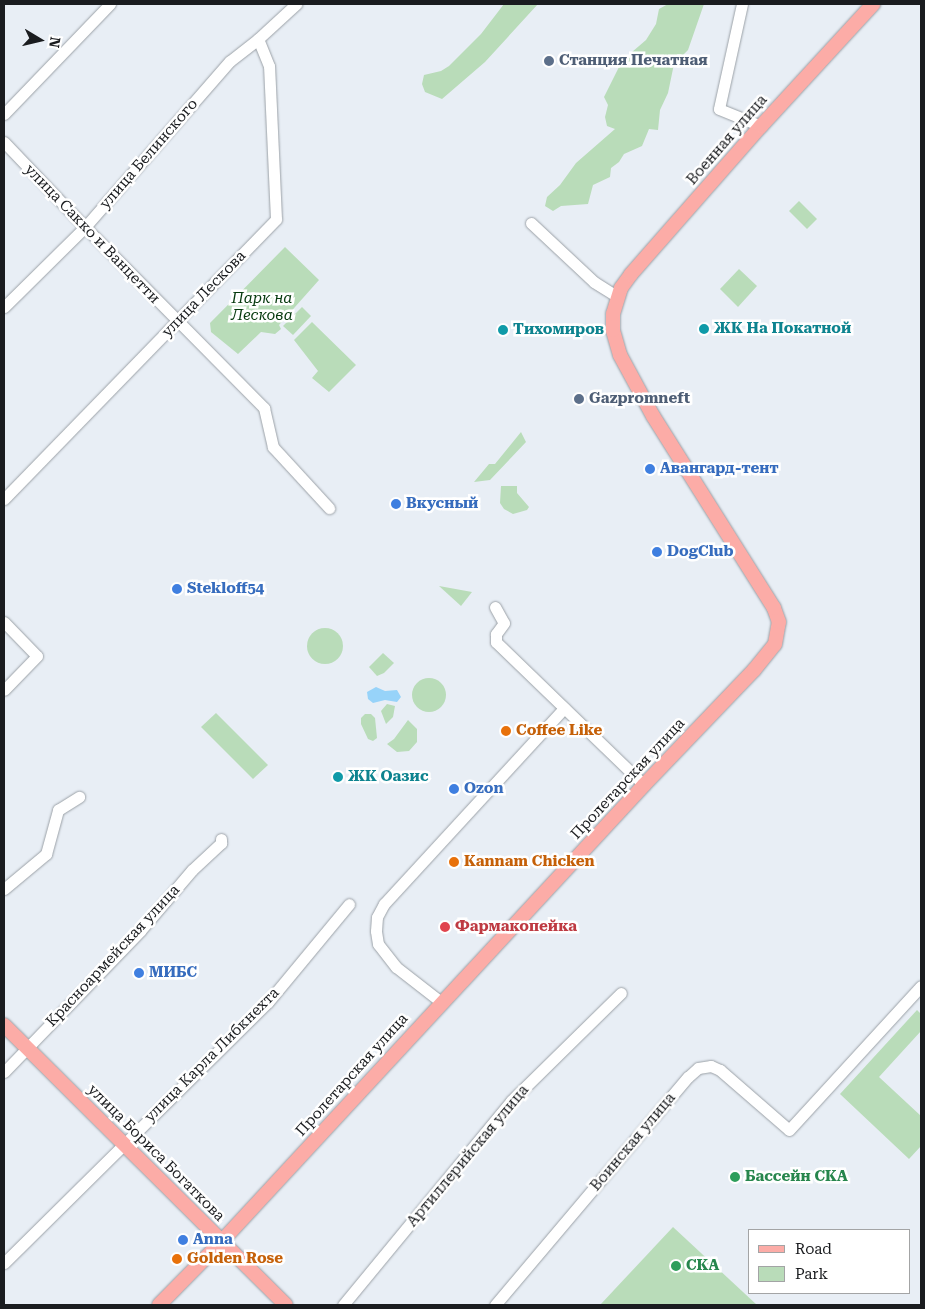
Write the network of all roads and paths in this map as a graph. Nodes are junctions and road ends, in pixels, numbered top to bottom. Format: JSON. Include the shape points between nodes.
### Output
{"nodes":[{"id":1,"x":110,"y":4,"type":"edge"},
{"id":2,"x":296,"y":4,"type":"edge"},
{"id":3,"x":742,"y":4,"type":"edge"},
{"id":4,"x":873,"y":4,"type":"edge"},
{"id":5,"x":258,"y":39,"type":"junction"},
{"id":6,"x":4,"y":114,"type":"edge"},
{"id":7,"x":761,"y":126,"type":"junction"},
{"id":8,"x":4,"y":142,"type":"edge"},
{"id":9,"x":531,"y":223,"type":"dead end"},
{"id":10,"x":84,"y":227,"type":"junction"},
{"id":11,"x":617,"y":300,"type":"junction"},
{"id":12,"x":4,"y":307,"type":"edge"},
{"id":13,"x":178,"y":321,"type":"junction"},
{"id":14,"x":4,"y":498,"type":"edge"},
{"id":15,"x":329,"y":508,"type":"dead end"},
{"id":16,"x":495,"y":607,"type":"dead end"},
{"id":17,"x":4,"y":622,"type":"edge"},
{"id":18,"x":4,"y":690,"type":"edge"},
{"id":19,"x":564,"y":708,"type":"junction"},
{"id":20,"x":644,"y":784,"type":"junction"},
{"id":21,"x":79,"y":797,"type":"dead end"},
{"id":22,"x":221,"y":839,"type":"dead end"},
{"id":23,"x":4,"y":889,"type":"edge"},
{"id":24,"x":349,"y":904,"type":"dead end"},
{"id":25,"x":921,"y":986,"type":"edge"},
{"id":26,"x":621,"y":993,"type":"dead end"},
{"id":27,"x":441,"y":1002,"type":"junction"},
{"id":28,"x":4,"y":1025,"type":"edge"},
{"id":29,"x":27,"y":1048,"type":"junction"},
{"id":30,"x":4,"y":1072,"type":"edge"},
{"id":31,"x":123,"y":1144,"type":"junction"},
{"id":32,"x":222,"y":1241,"type":"junction"},
{"id":33,"x":4,"y":1263,"type":"edge"},
{"id":34,"x":159,"y":1305,"type":"edge"},
{"id":35,"x":286,"y":1305,"type":"edge"},
{"id":36,"x":343,"y":1305,"type":"edge"},
{"id":37,"x":495,"y":1305,"type":"edge"}],
"edges":[{"from":1,"to":6,"type":"street"},
{"from":2,"to":5,"type":"street","name":"улица Белинского"},
{"from":3,"to":7,"type":"street","via":[[719,109]]},
{"from":4,"to":7,"type":"main road","name":"Военная улица"},
{"from":5,"to":10,"type":"street","name":"улица Белинского","via":[[230,61]]},
{"from":5,"to":13,"type":"street","name":"улица Лескова","via":[[268,66],[276,219]]},
{"from":7,"to":11,"type":"main road","name":"Военная улица","via":[[631,274]]},
{"from":8,"to":10,"type":"street","name":"улица Сакко и Ванцетти"},
{"from":9,"to":11,"type":"street"},
{"from":10,"to":12,"type":"street","name":"улица Белинского"},
{"from":10,"to":13,"type":"street","name":"улица Сакко и Ванцетти"},
{"from":11,"to":20,"type":"main road","name":"Пролетарская улица","via":[[613,330],[620,355],[680,462],[758,580],[779,622],[775,644],[754,670]]},
{"from":13,"to":14,"type":"street","name":"улица Лескова"},
{"from":13,"to":15,"type":"street","name":"улица Сакко и Ванцетти","via":[[264,408],[273,447]]},
{"from":16,"to":19,"type":"street","via":[[504,623],[496,634],[496,642]]},
{"from":17,"to":18,"type":"street","via":[[37,656]]},
{"from":19,"to":20,"type":"street"},
{"from":19,"to":27,"type":"street","via":[[384,904],[377,917],[378,944],[396,967]]},
{"from":20,"to":27,"type":"main road","name":"Пролетарская улица"},
{"from":21,"to":23,"type":"street","via":[[58,810],[46,854]]},
{"from":22,"to":29,"type":"street","name":"Красноармейская улица","via":[[221,843],[192,870],[146,924]]},
{"from":24,"to":31,"type":"street","name":"улица Карла Либкнехта","via":[[268,1002]]},
{"from":25,"to":37,"type":"street","name":"Воинская улица","via":[[789,1130],[720,1070],[711,1066],[698,1068]]},
{"from":26,"to":36,"type":"street","name":"Артиллерийская улица","via":[[511,1101]]},
{"from":27,"to":32,"type":"main road","name":"Пролетарская улица"},
{"from":28,"to":29,"type":"main road","name":"улица Бориса Богаткова"},
{"from":29,"to":30,"type":"street","name":"Красноармейская улица"},
{"from":29,"to":31,"type":"main road","name":"улица Бориса Богаткова"},
{"from":31,"to":32,"type":"main road","name":"улица Бориса Богаткова"},
{"from":31,"to":33,"type":"street","name":"улица Карла Либкнехта"},
{"from":32,"to":34,"type":"main road","name":"Пролетарская улица"},
{"from":32,"to":35,"type":"main road","name":"улица Бориса Богаткова"}]}
